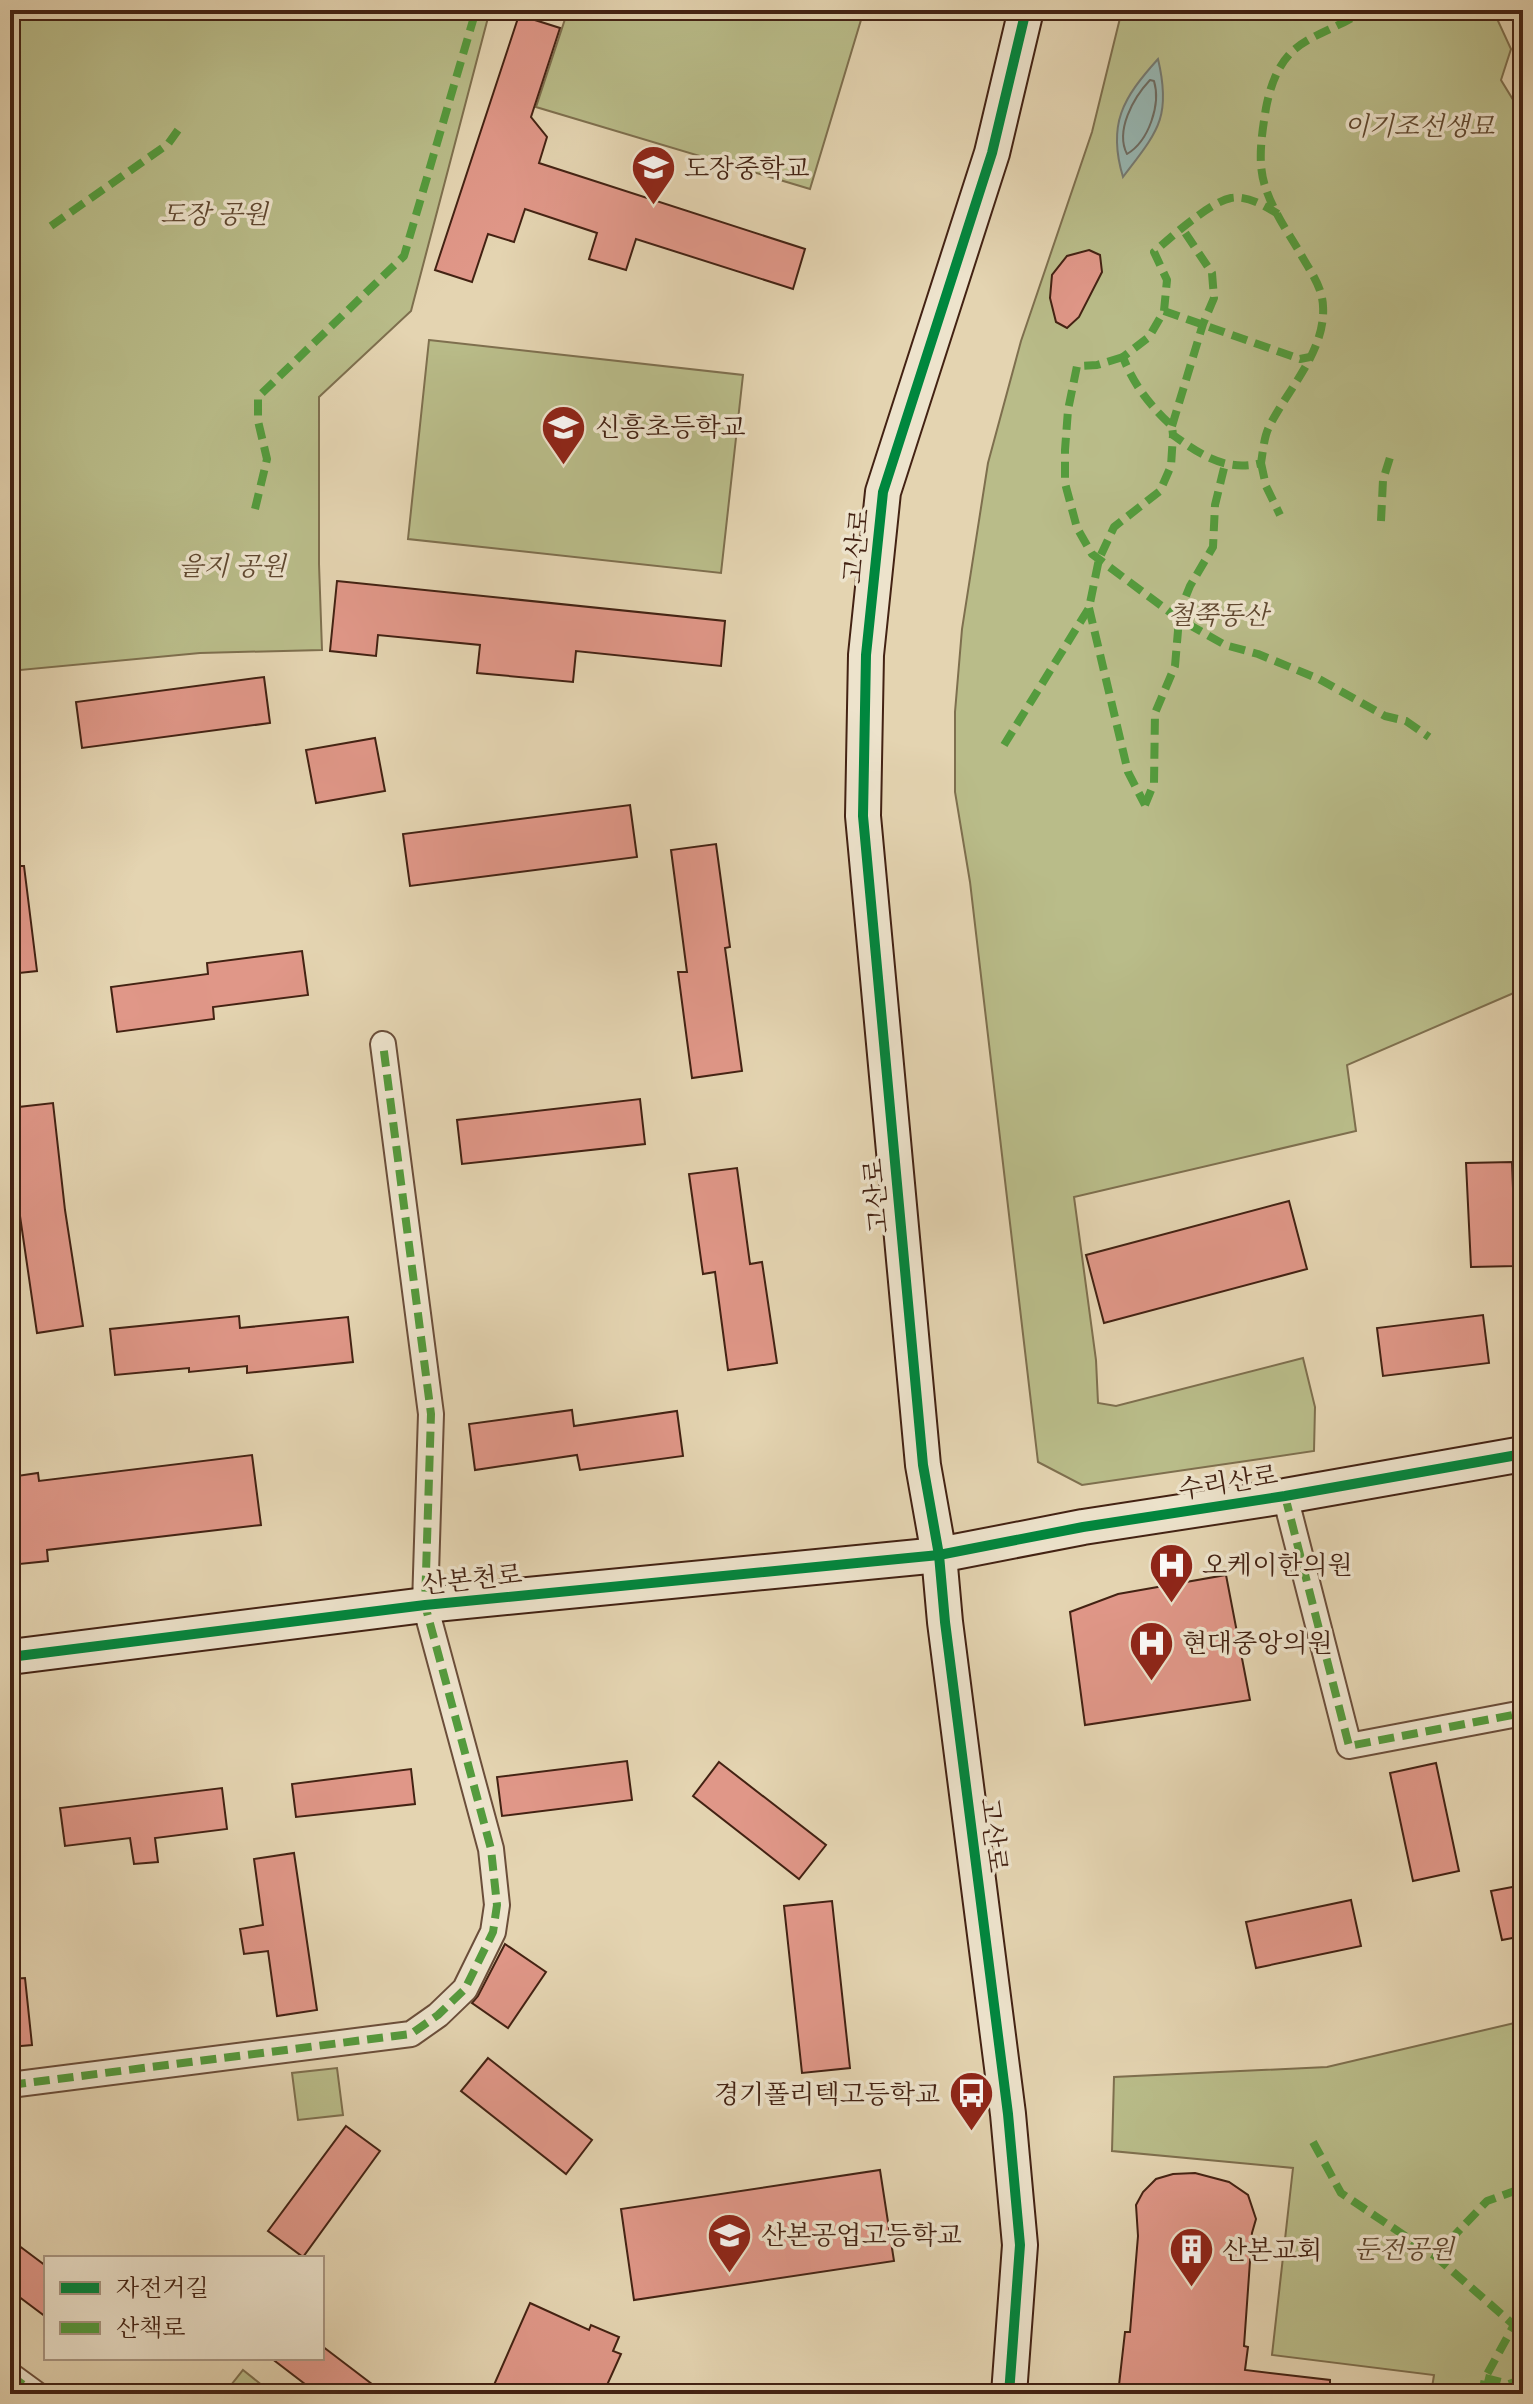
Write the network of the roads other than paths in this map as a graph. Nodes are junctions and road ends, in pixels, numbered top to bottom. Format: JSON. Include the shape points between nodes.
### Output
{"nodes":[{"id":1,"x":1026,"y":10,"type":"edge"},
{"id":2,"x":383,"y":1044,"type":"dead end"},
{"id":3,"x":1523,"y":1454,"type":"edge"},
{"id":4,"x":1285,"y":1496,"type":"junction"},
{"id":5,"x":939,"y":1555,"type":"junction"},
{"id":6,"x":425,"y":1605,"type":"junction"},
{"id":7,"x":10,"y":1657,"type":"edge"},
{"id":8,"x":1523,"y":1713,"type":"edge"},
{"id":9,"x":10,"y":2085,"type":"edge"},
{"id":10,"x":10,"y":2375,"type":"edge"},
{"id":11,"x":36,"y":2394,"type":"edge"},
{"id":12,"x":1009,"y":2394,"type":"edge"}],
"edges":[{"from":1,"to":5,"type":"street","name":"고산로","via":[[992,153],[883,492],[866,655],[863,816],[923,1465]]},
{"from":2,"to":6,"type":"street","via":[[431,1414]]},
{"from":3,"to":4,"type":"street","name":"수리산로"},
{"from":4,"to":5,"type":"street","name":"수리산로"},
{"from":4,"to":8,"type":"street","via":[[1349,1746]]},
{"from":5,"to":6,"type":"street","name":"산본천로"},
{"from":5,"to":12,"type":"street","name":"고산로","via":[[1020,2245]]},
{"from":6,"to":7,"type":"street","name":"산본천로"},
{"from":6,"to":9,"type":"street","via":[[495,1876],[493,1932],[465,1989],[411,2034]]},
{"from":10,"to":11,"type":"street"}]}
